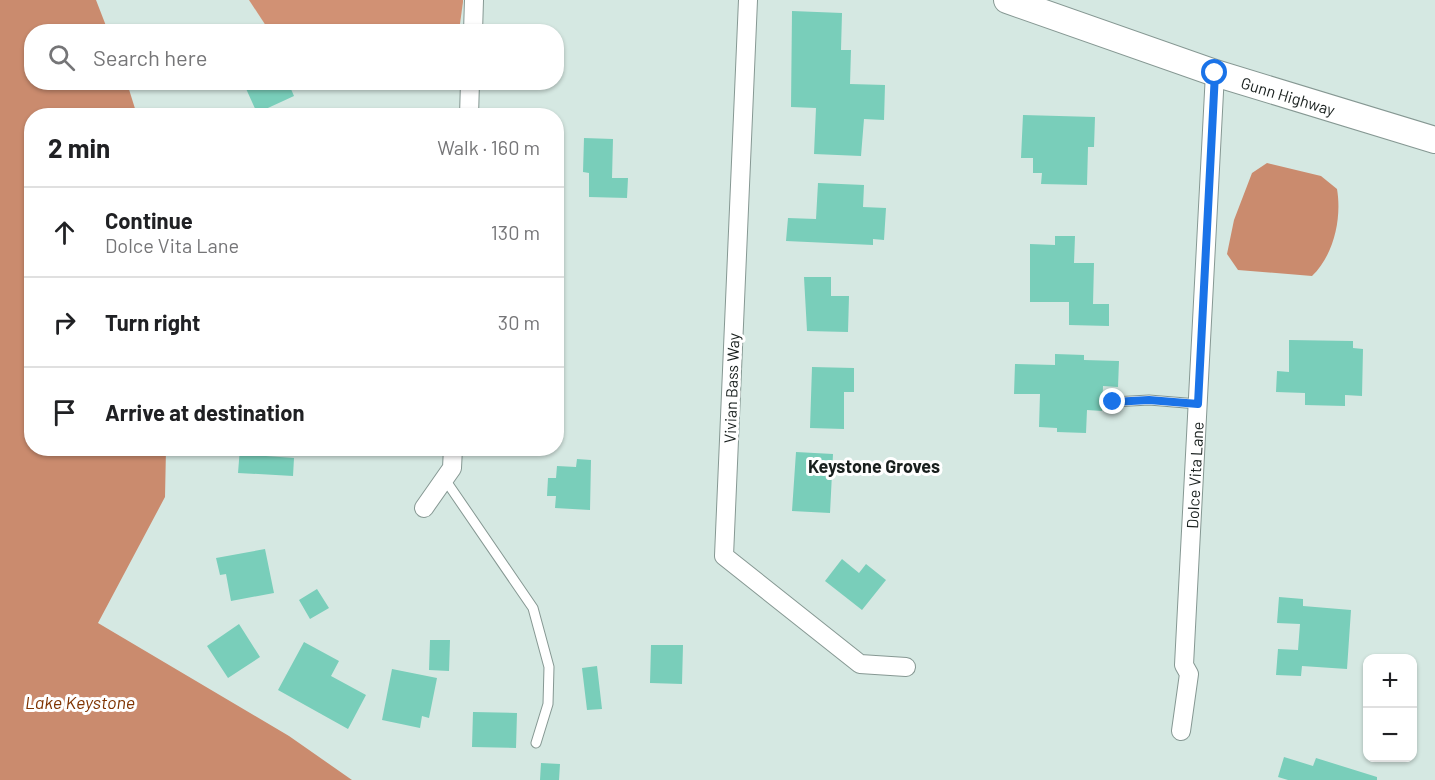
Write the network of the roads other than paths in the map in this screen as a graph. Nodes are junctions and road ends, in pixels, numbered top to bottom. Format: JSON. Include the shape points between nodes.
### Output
{"nodes":[{"id":1,"x":474,"y":0,"type":"edge"},
{"id":2,"x":748,"y":0,"type":"edge"},
{"id":3,"x":1007,"y":0,"type":"edge"},
{"id":4,"x":472,"y":24,"type":"edge"},
{"id":5,"x":1215,"y":73,"type":"junction"},
{"id":6,"x":470,"y":90,"type":"edge"},
{"id":7,"x":469,"y":108,"type":"edge"},
{"id":8,"x":1435,"y":140,"type":"edge"},
{"id":9,"x":1113,"y":402,"type":"dead end"},
{"id":10,"x":1198,"y":404,"type":"junction"},
{"id":11,"x":453,"y":456,"type":"edge"},
{"id":12,"x":444,"y":478,"type":"junction"},
{"id":13,"x":424,"y":508,"type":"dead end"},
{"id":14,"x":906,"y":667,"type":"dead end"},
{"id":15,"x":1181,"y":731,"type":"dead end"},
{"id":16,"x":536,"y":743,"type":"dead end"}],
"edges":[{"from":1,"to":4,"type":"street"},
{"from":2,"to":14,"type":"street","name":"Vivian Bass Way","via":[[724,556],[860,664]]},
{"from":3,"to":5,"type":"main road","name":"Gunn Highway"},
{"from":5,"to":8,"type":"main road","name":"Gunn Highway"},
{"from":5,"to":10,"type":"street","name":"Dolce Vita Lane"},
{"from":6,"to":7,"type":"street"},
{"from":9,"to":10,"type":"lane"},
{"from":10,"to":15,"type":"street","name":"Dolce Vita Lane","via":[[1184,665],[1189,674]]},
{"from":11,"to":12,"type":"street","via":[[452,468]]},
{"from":12,"to":13,"type":"street"},
{"from":12,"to":16,"type":"lane","via":[[533,608],[549,667],[548,704]]}]}
